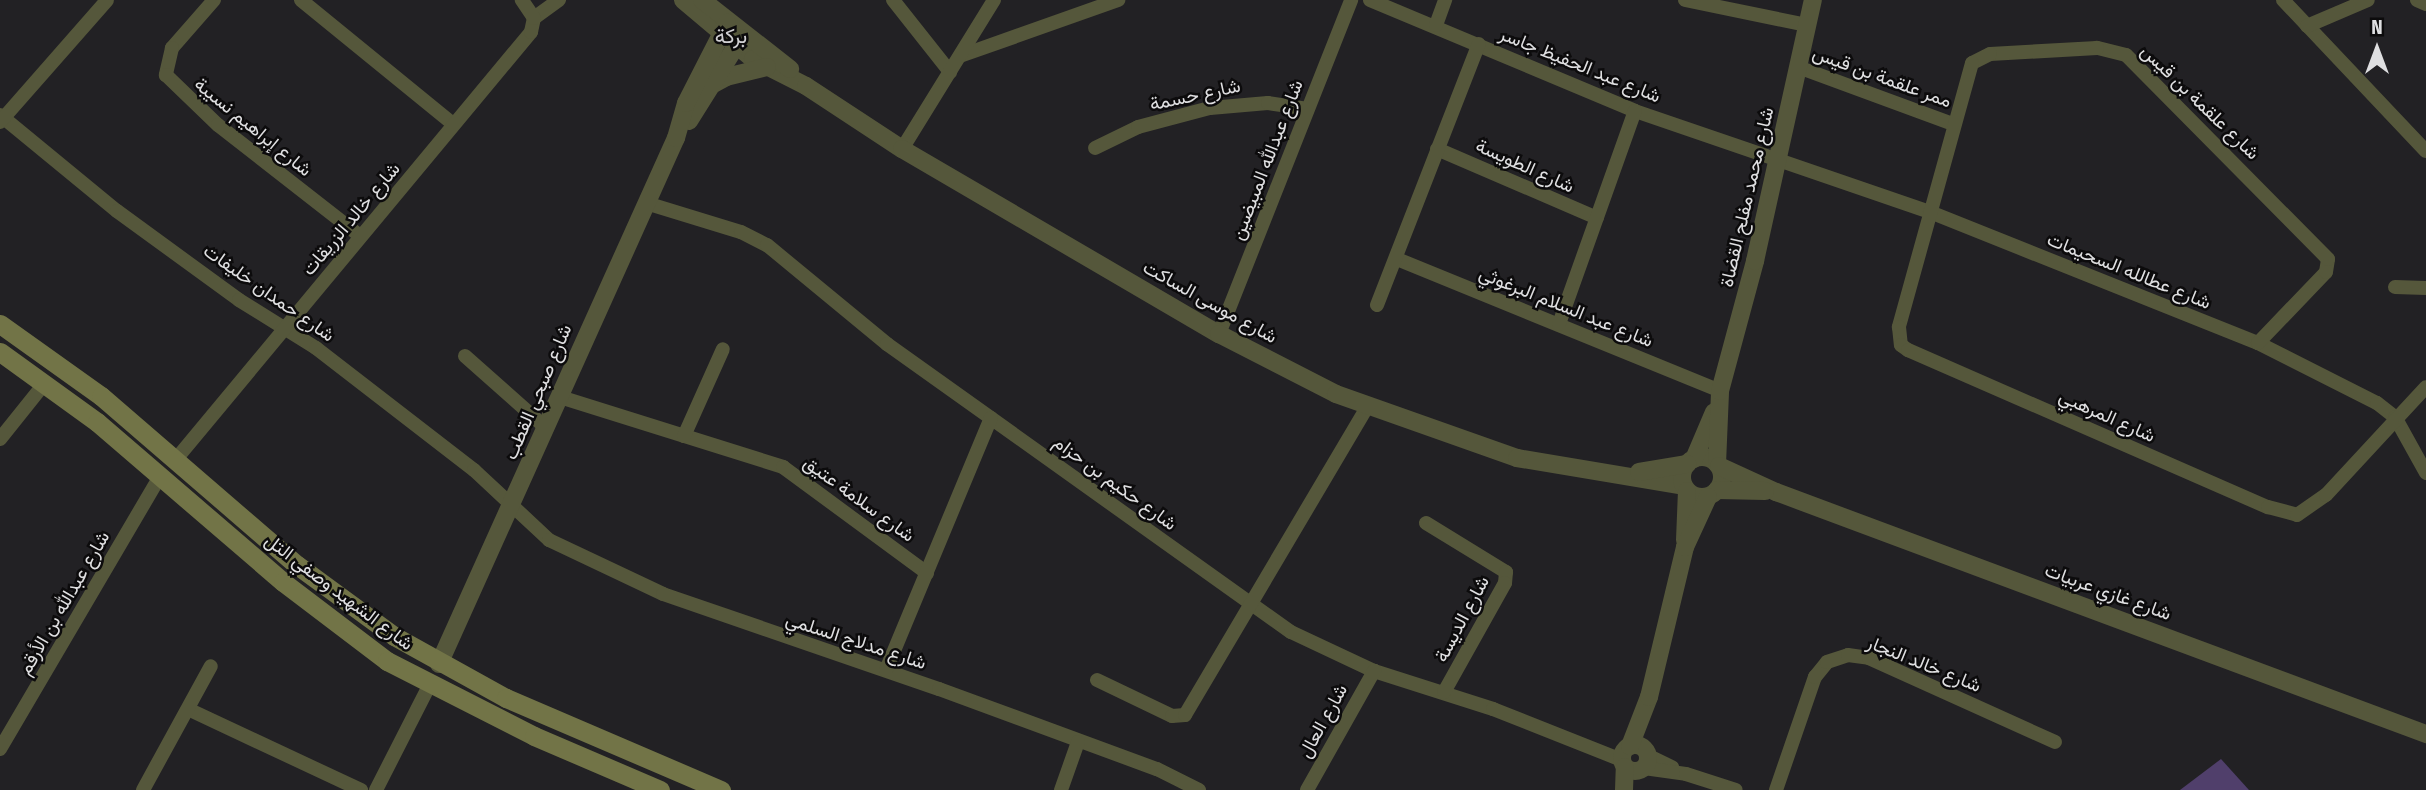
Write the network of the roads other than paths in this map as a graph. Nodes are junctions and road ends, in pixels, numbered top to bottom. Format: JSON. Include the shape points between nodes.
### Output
{"nodes":[{"id":1,"x":107,"y":0,"type":"edge"},
{"id":2,"x":215,"y":0,"type":"edge"},
{"id":3,"x":301,"y":0,"type":"edge"},
{"id":4,"x":522,"y":0,"type":"edge"},
{"id":5,"x":559,"y":0,"type":"edge"},
{"id":6,"x":683,"y":0,"type":"edge"},
{"id":7,"x":702,"y":0,"type":"edge"},
{"id":8,"x":893,"y":0,"type":"edge"},
{"id":9,"x":994,"y":0,"type":"edge"},
{"id":10,"x":1118,"y":0,"type":"edge"},
{"id":11,"x":1350,"y":0,"type":"edge"},
{"id":12,"x":1370,"y":0,"type":"edge"},
{"id":13,"x":1445,"y":0,"type":"edge"},
{"id":14,"x":1685,"y":0,"type":"edge"},
{"id":15,"x":1813,"y":0,"type":"edge"},
{"id":16,"x":2283,"y":0,"type":"edge"},
{"id":17,"x":2368,"y":0,"type":"edge"},
{"id":18,"x":2417,"y":0,"type":"edge"},
{"id":19,"x":2426,"y":4,"type":"edge"},
{"id":20,"x":534,"y":19,"type":"junction"},
{"id":21,"x":1436,"y":25,"type":"junction"},
{"id":22,"x":1807,"y":25,"type":"junction"},
{"id":23,"x":2308,"y":26,"type":"junction"},
{"id":24,"x":724,"y":29,"type":"junction"},
{"id":25,"x":739,"y":41,"type":"junction"},
{"id":26,"x":1479,"y":44,"type":"junction"},
{"id":27,"x":960,"y":56,"type":"junction"},
{"id":28,"x":767,"y":67,"type":"junction"},
{"id":29,"x":1798,"y":67,"type":"junction"},
{"id":30,"x":950,"y":72,"type":"junction"},
{"id":31,"x":710,"y":86,"type":"junction"},
{"id":32,"x":806,"y":86,"type":"junction"},
{"id":33,"x":1307,"y":109,"type":"junction"},
{"id":34,"x":1635,"y":111,"type":"junction"},
{"id":35,"x":1,"y":118,"type":"edge"},
{"id":36,"x":453,"y":124,"type":"junction"},
{"id":37,"x":1953,"y":124,"type":"junction"},
{"id":38,"x":676,"y":138,"type":"junction"},
{"id":39,"x":1094,"y":148,"type":"dead end"},
{"id":40,"x":902,"y":149,"type":"junction"},
{"id":41,"x":1437,"y":149,"type":"junction"},
{"id":42,"x":2426,"y":151,"type":"edge"},
{"id":43,"x":1779,"y":156,"type":"junction"},
{"id":44,"x":646,"y":203,"type":"junction"},
{"id":45,"x":1930,"y":212,"type":"junction"},
{"id":46,"x":1597,"y":218,"type":"junction"},
{"id":47,"x":360,"y":236,"type":"junction"},
{"id":48,"x":1397,"y":259,"type":"junction"},
{"id":49,"x":2395,"y":287,"type":"dead end"},
{"id":50,"x":2426,"y":288,"type":"edge"},
{"id":51,"x":1377,"y":305,"type":"dead end"},
{"id":52,"x":0,"y":324,"type":"edge"},
{"id":53,"x":1559,"y":324,"type":"junction"},
{"id":54,"x":285,"y":328,"type":"junction"},
{"id":55,"x":1219,"y":334,"type":"junction"},
{"id":56,"x":2258,"y":343,"type":"junction"},
{"id":57,"x":723,"y":349,"type":"dead end"},
{"id":58,"x":0,"y":352,"type":"edge"},
{"id":59,"x":465,"y":356,"type":"dead end"},
{"id":60,"x":44,"y":384,"type":"junction"},
{"id":61,"x":2426,"y":387,"type":"edge"},
{"id":62,"x":560,"y":397,"type":"junction"},
{"id":63,"x":1719,"y":397,"type":"junction"},
{"id":64,"x":1367,"y":406,"type":"junction"},
{"id":65,"x":2395,"y":416,"type":"junction"},
{"id":66,"x":991,"y":418,"type":"junction"},
{"id":67,"x":546,"y":428,"type":"junction"},
{"id":68,"x":684,"y":436,"type":"junction"},
{"id":69,"x":0,"y":439,"type":"edge"},
{"id":70,"x":177,"y":458,"type":"junction"},
{"id":71,"x":1690,"y":462,"type":"junction"},
{"id":72,"x":1718,"y":465,"type":"junction"},
{"id":73,"x":1628,"y":473,"type":"junction"},
{"id":74,"x":2426,"y":473,"type":"edge"},
{"id":75,"x":160,"y":476,"type":"junction"},
{"id":76,"x":1685,"y":488,"type":"junction"},
{"id":77,"x":1776,"y":492,"type":"junction"},
{"id":78,"x":1713,"y":494,"type":"junction"},
{"id":79,"x":512,"y":508,"type":"junction"},
{"id":80,"x":1426,"y":523,"type":"dead end"},
{"id":81,"x":266,"y":539,"type":"junction"},
{"id":82,"x":1685,"y":547,"type":"junction"},
{"id":83,"x":253,"y":557,"type":"junction"},
{"id":84,"x":297,"y":565,"type":"junction"},
{"id":85,"x":927,"y":573,"type":"junction"},
{"id":86,"x":283,"y":582,"type":"junction"},
{"id":87,"x":1251,"y":605,"type":"junction"},
{"id":88,"x":439,"y":664,"type":"junction"},
{"id":89,"x":211,"y":666,"type":"dead end"},
{"id":90,"x":886,"y":670,"type":"junction"},
{"id":91,"x":1374,"y":671,"type":"junction"},
{"id":92,"x":1097,"y":680,"type":"dead end"},
{"id":93,"x":430,"y":684,"type":"junction"},
{"id":94,"x":1444,"y":692,"type":"junction"},
{"id":95,"x":190,"y":710,"type":"junction"},
{"id":96,"x":2426,"y":734,"type":"edge"},
{"id":97,"x":1078,"y":742,"type":"junction"},
{"id":98,"x":2056,"y":742,"type":"dead end"},
{"id":99,"x":0,"y":750,"type":"edge"},
{"id":100,"x":1635,"y":758,"type":"junction"},
{"id":101,"x":144,"y":790,"type":"edge"},
{"id":102,"x":361,"y":790,"type":"edge"},
{"id":103,"x":376,"y":790,"type":"edge"},
{"id":104,"x":660,"y":790,"type":"edge"},
{"id":105,"x":721,"y":790,"type":"edge"},
{"id":106,"x":1061,"y":790,"type":"edge"},
{"id":107,"x":1199,"y":790,"type":"edge"},
{"id":108,"x":1307,"y":790,"type":"edge"},
{"id":109,"x":1624,"y":790,"type":"edge"},
{"id":110,"x":1631,"y":790,"type":"edge"},
{"id":111,"x":1736,"y":790,"type":"edge"},
{"id":112,"x":1776,"y":790,"type":"edge"}],
"edges":[{"from":1,"to":35,"type":"street"},
{"from":2,"to":47,"type":"street","name":"شارع إبراهيم نسيبة","via":[[172,48],[166,75],[209,118]]},
{"from":3,"to":36,"type":"street"},
{"from":4,"to":20,"type":"street"},
{"from":5,"to":20,"type":"street"},
{"from":6,"to":24,"type":"street","name":"شارع موسى الساكت"},
{"from":7,"to":24,"type":"street","name":"شارع موسى الساكت"},
{"from":8,"to":30,"type":"street"},
{"from":9,"to":27,"type":"street"},
{"from":10,"to":27,"type":"street"},
{"from":11,"to":33,"type":"street","name":"شارع عبدالله المبيضين"},
{"from":12,"to":21,"type":"street","name":"شارع عبد الحفيظ جاسر"},
{"from":13,"to":21,"type":"street"},
{"from":14,"to":22,"type":"street"},
{"from":15,"to":22,"type":"street","name":"شارع محمد مفلح القضاة"},
{"from":16,"to":23,"type":"street"},
{"from":17,"to":23,"type":"street"},
{"from":18,"to":19,"type":"street"},
{"from":20,"to":36,"type":"street","name":"شارع خالد الزريقات","via":[[528,36]]},
{"from":21,"to":26,"type":"street","name":"شارع عبد الحفيظ جاسر"},
{"from":22,"to":29,"type":"street","name":"شارع محمد مفلح القضاة"},
{"from":23,"to":42,"type":"street"},
{"from":24,"to":25,"type":"street","name":"شارع موسى الساكت"},
{"from":24,"to":38,"type":"street","name":"شارع صبحي القطب","via":[[687,103]]},
{"from":25,"to":28,"type":"street","name":"شارع موسى الساكت"},
{"from":25,"to":31,"type":"street","name":"شارع صبحي القطب"},
{"from":25,"to":32,"type":"street","name":"شارع موسى الساكت","via":[[795,72]]},
{"from":26,"to":34,"type":"street","name":"شارع عبد الحفيظ جاسر"},
{"from":26,"to":41,"type":"street"},
{"from":27,"to":30,"type":"street"},
{"from":28,"to":31,"type":"street"},
{"from":28,"to":32,"type":"street","name":"شارع موسى الساكت"},
{"from":29,"to":37,"type":"street","name":"ممر علقمة بن قيس"},
{"from":29,"to":43,"type":"street","name":"شارع محمد مفلح القضاة"},
{"from":30,"to":40,"type":"street"},
{"from":31,"to":38,"type":"street","name":"شارع صبحي القطب"},
{"from":32,"to":40,"type":"street","name":"شارع موسى الساكت"},
{"from":33,"to":39,"type":"street","name":"شارع حسمة","via":[[1268,103],[1210,108],[1138,127]]},
{"from":33,"to":55,"type":"street","name":"شارع عبدالله المبيضين"},
{"from":34,"to":43,"type":"street","name":"شارع عبد الحفيظ جاسر"},
{"from":34,"to":46,"type":"street"},
{"from":35,"to":54,"type":"street","name":"شارع حمدان خليفات","via":[[117,211]]},
{"from":36,"to":47,"type":"street","name":"شارع خالد الزريقات"},
{"from":37,"to":45,"type":"street","name":"شارع علقمة بن قيس"},
{"from":37,"to":56,"type":"street","name":"شارع علقمة بن قيس","via":[[1967,74],[1979,57],[2096,48],[2126,55],[2328,259],[2326,272]]},
{"from":38,"to":44,"type":"street","name":"شارع صبحي القطب"},
{"from":40,"to":55,"type":"street","name":"شارع موسى الساكت"},
{"from":41,"to":46,"type":"street","name":"شارع الطويسة"},
{"from":41,"to":48,"type":"street"},
{"from":43,"to":45,"type":"street","name":"شارع عطالله السحيمات"},
{"from":43,"to":63,"type":"street","name":"شارع محمد مفلح القضاة"},
{"from":44,"to":62,"type":"street","name":"شارع صبحي القطب"},
{"from":44,"to":66,"type":"street","name":"شارع حكيم بن حزام","via":[[741,232],[767,245],[887,344]]},
{"from":45,"to":56,"type":"street","name":"شارع عطالله السحيمات"},
{"from":45,"to":65,"type":"street","name":"شارع المرهبي","via":[[1899,327],[1901,345],[2098,434],[2268,508],[2297,515],[2326,495]]},
{"from":46,"to":53,"type":"street"},
{"from":47,"to":54,"type":"street","name":"شارع خالد الزريقات"},
{"from":48,"to":51,"type":"street"},
{"from":48,"to":53,"type":"street","name":"شارع عبد السلام البرغوثي"},
{"from":49,"to":50,"type":"street"},
{"from":52,"to":70,"type":"main road","name":"شارع الشهيد وصفي التل","via":[[101,396]]},
{"from":53,"to":63,"type":"street","name":"شارع عبد السلام البرغوثي"},
{"from":54,"to":70,"type":"street","name":"شارع خالد الزريقات"},
{"from":54,"to":79,"type":"street","name":"شارع حمدان خليفات","via":[[474,470]]},
{"from":55,"to":64,"type":"street","name":"شارع موسى الساكت"},
{"from":56,"to":65,"type":"street","name":"شارع عطالله السحيمات","via":[[2347,384]]},
{"from":57,"to":68,"type":"street"},
{"from":58,"to":60,"type":"main road","name":"شارع الشهيد وصفي التل"},
{"from":59,"to":67,"type":"street"},
{"from":60,"to":69,"type":"street"},
{"from":60,"to":75,"type":"main road","name":"شارع الشهيد وصفي التل"},
{"from":61,"to":65,"type":"street"},
{"from":62,"to":67,"type":"street","name":"شارع صبحي القطب"},
{"from":62,"to":68,"type":"street","name":"شارع سلامة عتيق"},
{"from":63,"to":71,"type":"street","name":"شارع محمد مفلح القضاة"},
{"from":63,"to":72,"type":"street","name":"شارع محمد مفلح القضاة"},
{"from":64,"to":73,"type":"street","name":"شارع موسى الساكت","via":[[1517,458]]},
{"from":64,"to":87,"type":"street"},
{"from":65,"to":74,"type":"street","name":"شارع عطالله السحيمات"},
{"from":66,"to":85,"type":"street"},
{"from":66,"to":87,"type":"street","name":"شارع حكيم بن حزام"},
{"from":67,"to":79,"type":"street","name":"شارع صبحي القطب"},
{"from":68,"to":85,"type":"street","name":"شارع سلامة عتيق","via":[[756,457],[806,480]]},
{"from":70,"to":81,"type":"main road","name":"شارع الشهيد وصفي التل"},
{"from":71,"to":72,"type":"street","via":[[1708,458]]},
{"from":71,"to":73,"type":"street","name":"شارع موسى الساكت"},
{"from":71,"to":76,"type":"street"},
{"from":72,"to":77,"type":"street","name":"شارع غازي عربيات"},
{"from":72,"to":78,"type":"street","via":[[1722,480]]},
{"from":73,"to":76,"type":"street","name":"شارع موسى الساكت"},
{"from":75,"to":83,"type":"main road","name":"شارع الشهيد وصفي التل"},
{"from":75,"to":99,"type":"street","name":"شارع عبدالله بن الأرقم"},
{"from":76,"to":78,"type":"street"},
{"from":76,"to":82,"type":"street"},
{"from":77,"to":78,"type":"street","name":"شارع غازي عربيات"},
{"from":77,"to":96,"type":"street","name":"شارع غازي عربيات"},
{"from":78,"to":82,"type":"street"},
{"from":79,"to":88,"type":"street","name":"شارع صبحي القطب"},
{"from":79,"to":90,"type":"street","name":"شارع مدلاج السلمي","via":[[549,540],[663,594]]},
{"from":80,"to":94,"type":"street","name":"شارع الديسة","via":[[1506,572],[1505,583]]},
{"from":81,"to":83,"type":"main road"},
{"from":81,"to":84,"type":"main road","name":"شارع الشهيد وصفي التل"},
{"from":82,"to":100,"type":"street"},
{"from":83,"to":86,"type":"main road","name":"شارع الشهيد وصفي التل"},
{"from":84,"to":86,"type":"main road"},
{"from":84,"to":88,"type":"main road","name":"شارع الشهيد وصفي التل"},
{"from":85,"to":90,"type":"street"},
{"from":86,"to":93,"type":"main road","name":"شارع الشهيد وصفي التل","via":[[387,661]]},
{"from":87,"to":91,"type":"street","name":"شارع حكيم بن حزام","via":[[1326,652]]},
{"from":87,"to":92,"type":"street","via":[[1185,715],[1171,716]]},
{"from":88,"to":105,"type":"main road","name":"شارع الشهيد وصفي التل","via":[[574,729]]},
{"from":89,"to":95,"type":"street"},
{"from":90,"to":97,"type":"street","name":"شارع مدلاج السلمي"},
{"from":91,"to":94,"type":"street","name":"شارع حكيم بن حزام"},
{"from":91,"to":108,"type":"street","name":"شارع العال"},
{"from":93,"to":103,"type":"street"},
{"from":93,"to":104,"type":"main road","name":"شارع الشهيد وصفي التل","via":[[558,748]]},
{"from":94,"to":100,"type":"street","name":"شارع حكيم بن حزام"},
{"from":95,"to":101,"type":"street"},
{"from":95,"to":102,"type":"street"},
{"from":97,"to":106,"type":"street"},
{"from":97,"to":107,"type":"street","name":"شارع مدلاج السلمي","via":[[1157,769]]},
{"from":98,"to":112,"type":"street","name":"شارع خالد النجار","via":[[1868,658],[1848,655],[1827,662],[1815,677]]},
{"from":100,"to":109,"type":"street"},
{"from":100,"to":110,"type":"street"},
{"from":100,"to":111,"type":"street","name":"شارع حكيم بن حزام"}]}
